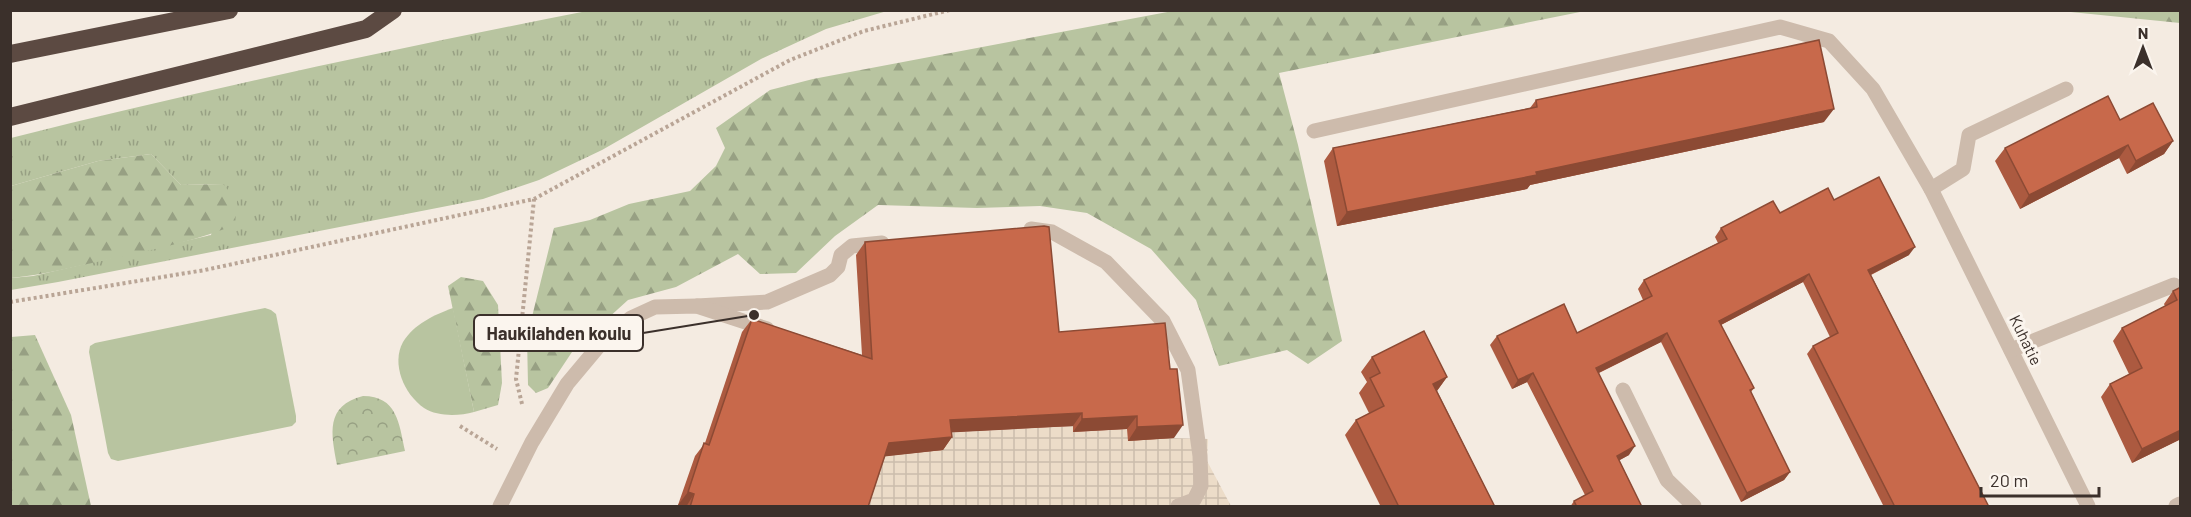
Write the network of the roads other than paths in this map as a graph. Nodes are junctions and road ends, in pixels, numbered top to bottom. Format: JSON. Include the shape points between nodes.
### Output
{"nodes":[{"id":1,"x":393,"y":10,"type":"edge"},
{"id":2,"x":228,"y":11,"type":"edge"},
{"id":3,"x":10,"y":54,"type":"edge"},
{"id":4,"x":2066,"y":89,"type":"dead end"},
{"id":5,"x":10,"y":117,"type":"edge"},
{"id":6,"x":1314,"y":131,"type":"dead end"},
{"id":7,"x":1931,"y":189,"type":"junction"},
{"id":8,"x":1020,"y":230,"type":"edge"},
{"id":9,"x":893,"y":242,"type":"edge"},
{"id":10,"x":2174,"y":285,"type":"dead end"},
{"id":11,"x":697,"y":306,"type":"junction"},
{"id":12,"x":783,"y":335,"type":"edge"},
{"id":13,"x":2011,"y":350,"type":"junction"},
{"id":14,"x":1623,"y":390,"type":"dead end"},
{"id":15,"x":2181,"y":504,"type":"edge"},
{"id":16,"x":500,"y":507,"type":"edge"},
{"id":17,"x":1178,"y":507,"type":"edge"},
{"id":18,"x":1694,"y":507,"type":"edge"},
{"id":19,"x":2088,"y":507,"type":"edge"},
{"id":20,"x":2176,"y":507,"type":"edge"}],
"edges":[{"from":1,"to":5,"type":"highway","via":[[366,29]]},
{"from":2,"to":3,"type":"highway"},
{"from":4,"to":7,"type":"street","via":[[1969,135],[1963,169]]},
{"from":6,"to":7,"type":"street","name":"Kuhatie","via":[[1780,27],[1829,41],[1873,89]]},
{"from":7,"to":13,"type":"street","name":"Kuhatie"},
{"from":8,"to":17,"type":"street","via":[[1052,232],[1106,262],[1163,321],[1188,370],[1200,456],[1201,486],[1194,500]]},
{"from":9,"to":11,"type":"street","via":[[852,246],[841,255],[838,267],[830,274],[767,302]]},
{"from":10,"to":13,"type":"street"},
{"from":11,"to":12,"type":"street"},
{"from":11,"to":16,"type":"street","via":[[655,307],[631,318],[603,341],[567,384]]},
{"from":13,"to":19,"type":"street","name":"Kuhatie"},
{"from":14,"to":18,"type":"street","via":[[1666,480]]},
{"from":15,"to":20,"type":"street"}]}
